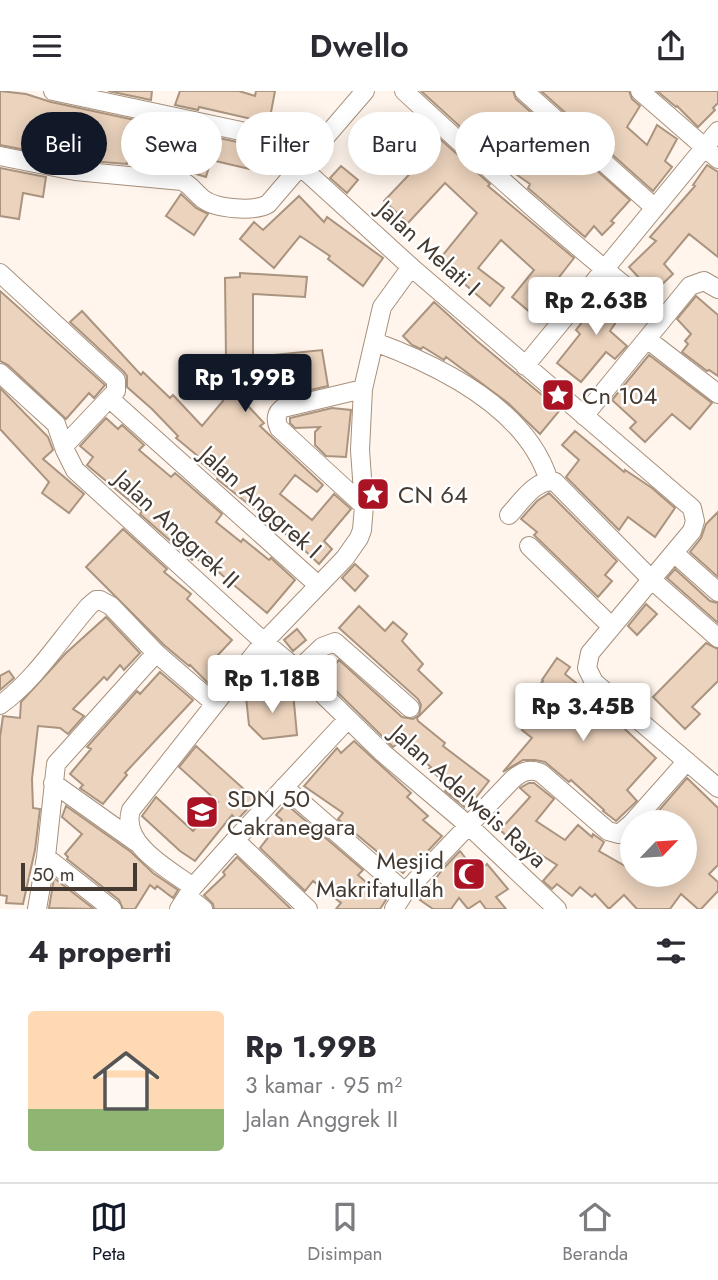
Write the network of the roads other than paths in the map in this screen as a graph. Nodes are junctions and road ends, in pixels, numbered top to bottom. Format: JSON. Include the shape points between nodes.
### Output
{"nodes":[{"id":1,"x":53,"y":91,"type":"edge"},
{"id":2,"x":365,"y":91,"type":"edge"},
{"id":3,"x":404,"y":91,"type":"edge"},
{"id":4,"x":524,"y":91,"type":"edge"},
{"id":5,"x":640,"y":91,"type":"edge"},
{"id":6,"x":334,"y":127,"type":"edge"},
{"id":7,"x":236,"y":131,"type":"edge"},
{"id":8,"x":718,"y":131,"type":"edge"},
{"id":9,"x":711,"y":153,"type":"edge"},
{"id":10,"x":0,"y":156,"type":"edge"},
{"id":11,"x":292,"y":175,"type":"edge"},
{"id":12,"x":310,"y":175,"type":"edge"},
{"id":13,"x":655,"y":208,"type":"junction"},
{"id":14,"x":411,"y":267,"type":"junction"},
{"id":15,"x":603,"y":269,"type":"junction"},
{"id":16,"x":0,"y":273,"type":"edge"},
{"id":17,"x":711,"y":285,"type":"edge"},
{"id":18,"x":664,"y":317,"type":"junction"},
{"id":19,"x":648,"y":339,"type":"junction"},
{"id":20,"x":375,"y":342,"type":"junction"},
{"id":21,"x":525,"y":366,"type":"junction"},
{"id":22,"x":0,"y":373,"type":"edge"},
{"id":23,"x":363,"y":389,"type":"junction"},
{"id":24,"x":718,"y":394,"type":"edge"},
{"id":25,"x":113,"y":395,"type":"junction"},
{"id":26,"x":584,"y":416,"type":"junction"},
{"id":27,"x":64,"y":446,"type":"junction"},
{"id":28,"x":550,"y":481,"type":"junction"},
{"id":29,"x":364,"y":506,"type":"junction"},
{"id":30,"x":509,"y":515,"type":"dead end"},
{"id":31,"x":529,"y":546,"type":"dead end"},
{"id":32,"x":674,"y":553,"type":"junction"},
{"id":33,"x":652,"y":580,"type":"junction"},
{"id":34,"x":318,"y":585,"type":"junction"},
{"id":35,"x":718,"y":592,"type":"edge"},
{"id":36,"x":611,"y":626,"type":"junction"},
{"id":37,"x":718,"y":638,"type":"edge"},
{"id":38,"x":264,"y":642,"type":"junction"},
{"id":39,"x":156,"y":653,"type":"junction"},
{"id":40,"x":298,"y":670,"type":"junction"},
{"id":41,"x":214,"y":703,"type":"junction"},
{"id":42,"x":0,"y":705,"type":"edge"},
{"id":43,"x":410,"y":708,"type":"dead end"},
{"id":44,"x":348,"y":719,"type":"junction"},
{"id":45,"x":687,"y":761,"type":"junction"},
{"id":46,"x":53,"y":783,"type":"junction"},
{"id":47,"x":284,"y":787,"type":"junction"},
{"id":48,"x":718,"y":788,"type":"edge"},
{"id":49,"x":644,"y":810,"type":"edge"},
{"id":50,"x":468,"y":825,"type":"junction"},
{"id":51,"x":620,"y":834,"type":"edge"},
{"id":52,"x":235,"y":840,"type":"junction"},
{"id":53,"x":138,"y":844,"type":"junction"},
{"id":54,"x":46,"y":857,"type":"junction"},
{"id":55,"x":405,"y":892,"type":"junction"},
{"id":56,"x":187,"y":898,"type":"edge"},
{"id":57,"x":37,"y":909,"type":"edge"},
{"id":58,"x":112,"y":909,"type":"edge"},
{"id":59,"x":203,"y":909,"type":"edge"},
{"id":60,"x":308,"y":909,"type":"edge"},
{"id":61,"x":394,"y":909,"type":"edge"},
{"id":62,"x":557,"y":909,"type":"edge"}],
"edges":[{"from":1,"to":7,"type":"street"},
{"from":2,"to":6,"type":"street"},
{"from":3,"to":15,"type":"street"},
{"from":4,"to":13,"type":"street"},
{"from":5,"to":9,"type":"street"},
{"from":8,"to":9,"type":"street"},
{"from":9,"to":13,"type":"street"},
{"from":10,"to":11,"type":"street","via":[[75,171],[181,181],[209,202],[254,210],[268,204]]},
{"from":12,"to":14,"type":"street","name":"Jalan Melati I"},
{"from":13,"to":15,"type":"street"},
{"from":14,"to":20,"type":"street","via":[[382,307]]},
{"from":14,"to":21,"type":"street","name":"Jalan Melati I"},
{"from":15,"to":18,"type":"street"},
{"from":15,"to":21,"type":"street"},
{"from":16,"to":25,"type":"street","name":"Jalan Anggrek I","via":[[112,374],[117,382]]},
{"from":17,"to":18,"type":"street","via":[[690,286]]},
{"from":18,"to":19,"type":"street"},
{"from":19,"to":24,"type":"street"},
{"from":19,"to":26,"type":"street"},
{"from":20,"to":23,"type":"street"},
{"from":20,"to":28,"type":"street","via":[[439,369],[477,393],[527,440]]},
{"from":21,"to":26,"type":"street","name":"Jalan Melati I"},
{"from":22,"to":27,"type":"street","name":"Jalan Anggrek II","via":[[56,424]]},
{"from":23,"to":29,"type":"street","via":[[360,450]]},
{"from":23,"to":29,"type":"street","via":[[283,408],[276,420],[279,428]]},
{"from":25,"to":27,"type":"street"},
{"from":25,"to":34,"type":"street","name":"Jalan Anggrek I"},
{"from":26,"to":32,"type":"street","name":"Jalan Melati I","via":[[692,508],[694,528]]},
{"from":27,"to":38,"type":"street","name":"Jalan Anggrek II","via":[[75,470]]},
{"from":28,"to":30,"type":"street","via":[[540,484]]},
{"from":28,"to":33,"type":"street"},
{"from":29,"to":34,"type":"street","via":[[359,538]]},
{"from":31,"to":36,"type":"street"},
{"from":32,"to":33,"type":"street","name":"Jalan Melati I"},
{"from":32,"to":35,"type":"street"},
{"from":33,"to":36,"type":"street","name":"Jalan Melati I"},
{"from":33,"to":37,"type":"street"},
{"from":34,"to":38,"type":"street"},
{"from":36,"to":45,"type":"street","name":"Jalan Melati I","via":[[588,656],[590,675]]},
{"from":38,"to":40,"type":"street","name":"Jalan Adelweis Raya"},
{"from":38,"to":41,"type":"street"},
{"from":39,"to":41,"type":"street"},
{"from":39,"to":42,"type":"street","via":[[124,617],[100,600],[89,606],[43,663]]},
{"from":39,"to":46,"type":"street","via":[[58,760]]},
{"from":40,"to":43,"type":"street","via":[[335,642]]},
{"from":40,"to":44,"type":"street","name":"Jalan Adelweis Raya"},
{"from":41,"to":53,"type":"street","via":[[133,805],[129,826]]},
{"from":44,"to":47,"type":"street"},
{"from":44,"to":50,"type":"street","name":"Jalan Adelweis Raya"},
{"from":45,"to":48,"type":"street","name":"Jalan Melati I"},
{"from":45,"to":49,"type":"street"},
{"from":46,"to":53,"type":"street"},
{"from":46,"to":54,"type":"street"},
{"from":47,"to":52,"type":"street"},
{"from":47,"to":55,"type":"street"},
{"from":50,"to":51,"type":"street","via":[[520,773],[530,771],[547,777],[608,831]]},
{"from":50,"to":55,"type":"street"},
{"from":50,"to":62,"type":"street","name":"Jalan Adelweis Raya"},
{"from":52,"to":56,"type":"street"},
{"from":52,"to":60,"type":"street"},
{"from":53,"to":56,"type":"street"},
{"from":54,"to":57,"type":"street"},
{"from":54,"to":58,"type":"street"},
{"from":55,"to":61,"type":"street"},
{"from":56,"to":59,"type":"street"}]}
